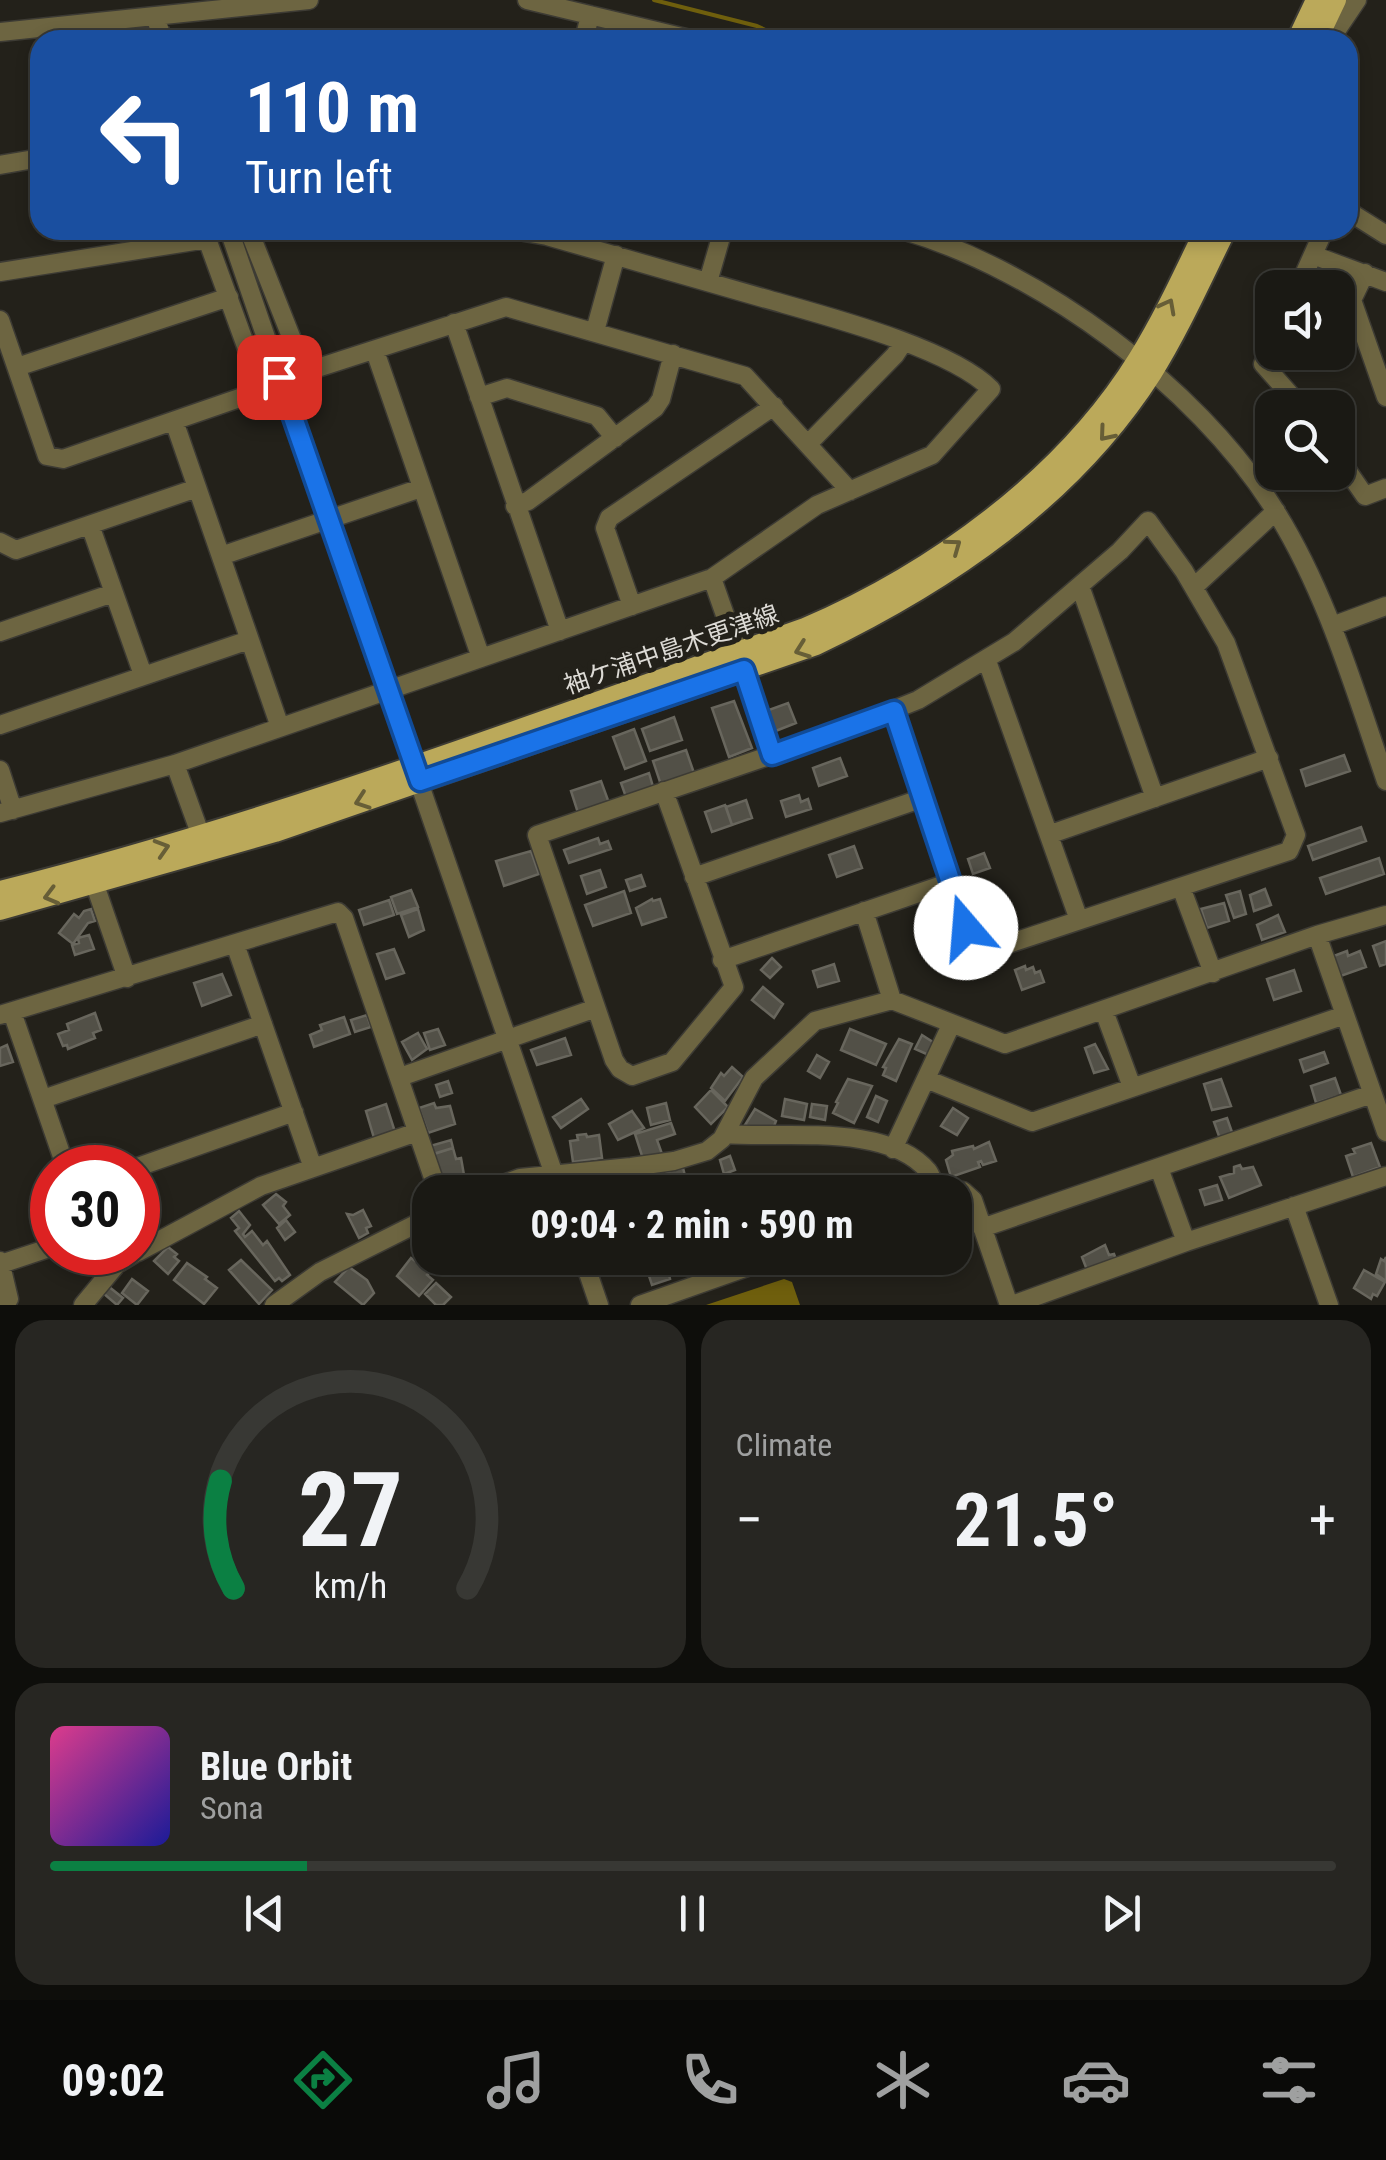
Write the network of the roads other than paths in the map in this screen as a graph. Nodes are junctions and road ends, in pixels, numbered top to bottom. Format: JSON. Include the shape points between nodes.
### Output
{"nodes":[{"id":1,"x":308,"y":0,"type":"edge"},
{"id":2,"x":527,"y":0,"type":"edge"},
{"id":3,"x":1316,"y":0,"type":"edge"},
{"id":4,"x":1336,"y":0,"type":"edge"},
{"id":5,"x":1356,"y":0,"type":"edge"},
{"id":6,"x":590,"y":14,"type":"junction"},
{"id":7,"x":154,"y":16,"type":"junction"},
{"id":8,"x":159,"y":30,"type":"edge"},
{"id":9,"x":586,"y":30,"type":"edge"},
{"id":10,"x":654,"y":30,"type":"edge"},
{"id":11,"x":1302,"y":30,"type":"edge"},
{"id":12,"x":1322,"y":30,"type":"edge"},
{"id":13,"x":1336,"y":30,"type":"edge"},
{"id":14,"x":0,"y":32,"type":"edge"},
{"id":15,"x":30,"y":160,"type":"edge"},
{"id":16,"x":0,"y":165,"type":"edge"},
{"id":17,"x":1358,"y":220,"type":"edge"},
{"id":18,"x":1386,"y":234,"type":"edge"},
{"id":19,"x":201,"y":240,"type":"edge"},
{"id":20,"x":207,"y":240,"type":"edge"},
{"id":21,"x":231,"y":240,"type":"edge"},
{"id":22,"x":253,"y":240,"type":"edge"},
{"id":23,"x":554,"y":240,"type":"edge"},
{"id":24,"x":720,"y":240,"type":"edge"},
{"id":25,"x":929,"y":240,"type":"edge"},
{"id":26,"x":1201,"y":240,"type":"edge"},
{"id":27,"x":1220,"y":240,"type":"edge"},
{"id":28,"x":1320,"y":240,"type":"edge"},
{"id":29,"x":616,"y":255,"type":"junction"},
{"id":30,"x":1314,"y":255,"type":"junction"},
{"id":31,"x":1307,"y":270,"type":"edge"},
{"id":32,"x":0,"y":272,"type":"edge"},
{"id":33,"x":1364,"y":273,"type":"junction"},
{"id":34,"x":708,"y":282,"type":"junction"},
{"id":35,"x":1386,"y":282,"type":"edge"},
{"id":36,"x":229,"y":297,"type":"junction"},
{"id":37,"x":0,"y":320,"type":"edge"},
{"id":38,"x":454,"y":324,"type":"junction"},
{"id":39,"x":595,"y":331,"type":"junction"},
{"id":40,"x":903,"y":342,"type":"junction"},
{"id":41,"x":374,"y":351,"type":"junction"},
{"id":42,"x":673,"y":354,"type":"junction"},
{"id":43,"x":1145,"y":366,"type":"junction"},
{"id":44,"x":16,"y":367,"type":"junction"},
{"id":45,"x":1268,"y":370,"type":"edge"},
{"id":46,"x":1286,"y":390,"type":"edge"},
{"id":47,"x":479,"y":397,"type":"junction"},
{"id":48,"x":1386,"y":397,"type":"edge"},
{"id":49,"x":774,"y":406,"type":"junction"},
{"id":50,"x":174,"y":421,"type":"junction"},
{"id":51,"x":615,"y":438,"type":"junction"},
{"id":52,"x":808,"y":444,"type":"junction"},
{"id":53,"x":1355,"y":482,"type":"edge"},
{"id":54,"x":197,"y":488,"type":"junction"},
{"id":55,"x":421,"y":488,"type":"junction"},
{"id":56,"x":1386,"y":488,"type":"edge"},
{"id":57,"x":850,"y":492,"type":"junction"},
{"id":58,"x":515,"y":506,"type":"junction"},
{"id":59,"x":1276,"y":511,"type":"junction"},
{"id":60,"x":328,"y":519,"type":"junction"},
{"id":61,"x":90,"y":525,"type":"junction"},
{"id":62,"x":0,"y":542,"type":"edge"},
{"id":63,"x":221,"y":556,"type":"junction"},
{"id":64,"x":712,"y":578,"type":"junction"},
{"id":65,"x":1080,"y":586,"type":"junction"},
{"id":66,"x":1194,"y":587,"type":"junction"},
{"id":67,"x":113,"y":593,"type":"junction"},
{"id":68,"x":632,"y":606,"type":"junction"},
{"id":69,"x":1386,"y":606,"type":"edge"},
{"id":70,"x":1332,"y":626,"type":"junction"},
{"id":71,"x":560,"y":631,"type":"junction"},
{"id":72,"x":0,"y":632,"type":"edge"},
{"id":73,"x":250,"y":640,"type":"junction"},
{"id":74,"x":482,"y":658,"type":"junction"},
{"id":75,"x":987,"y":660,"type":"junction"},
{"id":76,"x":741,"y":661,"type":"junction"},
{"id":77,"x":143,"y":675,"type":"junction"},
{"id":78,"x":388,"y":689,"type":"junction"},
{"id":79,"x":894,"y":711,"type":"junction"},
{"id":80,"x":0,"y":725,"type":"edge"},
{"id":81,"x":280,"y":728,"type":"junction"},
{"id":82,"x":772,"y":755,"type":"junction"},
{"id":83,"x":1269,"y":758,"type":"junction"},
{"id":84,"x":175,"y":764,"type":"junction"},
{"id":85,"x":0,"y":770,"type":"edge"},
{"id":86,"x":417,"y":773,"type":"junction"},
{"id":87,"x":1386,"y":780,"type":"edge"},
{"id":88,"x":664,"y":792,"type":"junction"},
{"id":89,"x":923,"y":798,"type":"junction"},
{"id":90,"x":1155,"y":798,"type":"junction"},
{"id":91,"x":7,"y":812,"type":"edge"},
{"id":92,"x":1050,"y":834,"type":"junction"},
{"id":93,"x":201,"y":836,"type":"junction"},
{"id":94,"x":694,"y":877,"type":"junction"},
{"id":95,"x":951,"y":882,"type":"junction"},
{"id":96,"x":95,"y":885,"type":"junction"},
{"id":97,"x":1181,"y":886,"type":"junction"},
{"id":98,"x":0,"y":891,"type":"edge"},
{"id":99,"x":0,"y":910,"type":"edge"},
{"id":100,"x":864,"y":911,"type":"junction"},
{"id":101,"x":1386,"y":916,"type":"edge"},
{"id":102,"x":1079,"y":920,"type":"junction"},
{"id":103,"x":1317,"y":935,"type":"junction"},
{"id":104,"x":236,"y":944,"type":"junction"},
{"id":105,"x":722,"y":960,"type":"junction"},
{"id":106,"x":1214,"y":973,"type":"junction"},
{"id":107,"x":127,"y":978,"type":"junction"},
{"id":108,"x":892,"y":1000,"type":"junction"},
{"id":109,"x":596,"y":1008,"type":"junction"},
{"id":110,"x":1104,"y":1010,"type":"junction"},
{"id":111,"x":6,"y":1013,"type":"edge"},
{"id":112,"x":1345,"y":1015,"type":"junction"},
{"id":113,"x":263,"y":1024,"type":"junction"},
{"id":114,"x":951,"y":1024,"type":"junction"},
{"id":115,"x":508,"y":1040,"type":"junction"},
{"id":116,"x":400,"y":1077,"type":"junction"},
{"id":117,"x":926,"y":1079,"type":"junction"},
{"id":118,"x":1132,"y":1087,"type":"junction"},
{"id":119,"x":1372,"y":1094,"type":"junction"},
{"id":120,"x":42,"y":1100,"type":"junction"},
{"id":121,"x":294,"y":1112,"type":"junction"},
{"id":122,"x":417,"y":1132,"type":"junction"},
{"id":123,"x":1386,"y":1132,"type":"edge"},
{"id":124,"x":725,"y":1134,"type":"junction"},
{"id":125,"x":58,"y":1145,"type":"edge"},
{"id":126,"x":893,"y":1149,"type":"junction"},
{"id":127,"x":160,"y":1159,"type":"edge"},
{"id":128,"x":313,"y":1168,"type":"junction"},
{"id":129,"x":1158,"y":1168,"type":"junction"},
{"id":130,"x":432,"y":1175,"type":"edge"},
{"id":131,"x":554,"y":1175,"type":"edge"},
{"id":132,"x":600,"y":1175,"type":"edge"},
{"id":133,"x":931,"y":1175,"type":"edge"},
{"id":134,"x":1386,"y":1176,"type":"edge"},
{"id":135,"x":972,"y":1200,"type":"edge"},
{"id":136,"x":1294,"y":1206,"type":"junction"},
{"id":137,"x":412,"y":1226,"type":"edge"},
{"id":138,"x":982,"y":1228,"type":"junction"},
{"id":139,"x":160,"y":1240,"type":"edge"},
{"id":140,"x":1186,"y":1242,"type":"junction"},
{"id":141,"x":30,"y":1254,"type":"edge"},
{"id":142,"x":1,"y":1263,"type":"edge"},
{"id":143,"x":108,"y":1275,"type":"edge"},
{"id":144,"x":589,"y":1275,"type":"edge"},
{"id":145,"x":724,"y":1275,"type":"edge"},
{"id":146,"x":2,"y":1305,"type":"edge"},
{"id":147,"x":83,"y":1305,"type":"edge"},
{"id":148,"x":274,"y":1305,"type":"edge"},
{"id":149,"x":600,"y":1305,"type":"edge"},
{"id":150,"x":640,"y":1305,"type":"edge"},
{"id":151,"x":1010,"y":1305,"type":"edge"},
{"id":152,"x":1329,"y":1305,"type":"edge"}],
"edges":[{"from":1,"to":7,"type":"street"},
{"from":2,"to":6,"type":"street"},
{"from":3,"to":11,"type":"main road"},
{"from":4,"to":12,"type":"main road"},
{"from":5,"to":13,"type":"street"},
{"from":6,"to":9,"type":"street"},
{"from":6,"to":10,"type":"street"},
{"from":7,"to":8,"type":"street"},
{"from":7,"to":14,"type":"street"},
{"from":15,"to":16,"type":"street"},
{"from":17,"to":18,"type":"street"},
{"from":19,"to":32,"type":"street"},
{"from":20,"to":36,"type":"street"},
{"from":21,"to":60,"type":"street"},
{"from":22,"to":41,"type":"street","via":[[305,372]]},
{"from":23,"to":29,"type":"street"},
{"from":24,"to":34,"type":"street"},
{"from":25,"to":43,"type":"street","via":[[1036,290]]},
{"from":43,"to":26,"type":"main road","name":"袖ケ浦中島木更津線","one_way":true},
{"from":27,"to":43,"type":"main road"},
{"from":28,"to":30,"type":"street"},
{"from":29,"to":34,"type":"street"},
{"from":29,"to":39,"type":"street"},
{"from":30,"to":31,"type":"street"},
{"from":30,"to":33,"type":"street"},
{"from":33,"to":35,"type":"street"},
{"from":33,"to":48,"type":"street","via":[[1352,300]]},
{"from":34,"to":40,"type":"street"},
{"from":36,"to":44,"type":"street"},
{"from":36,"to":50,"type":"street","via":[[259,382],[256,390]]},
{"from":37,"to":44,"type":"street"},
{"from":38,"to":39,"type":"street","via":[[506,307]]},
{"from":38,"to":41,"type":"street"},
{"from":38,"to":47,"type":"street"},
{"from":39,"to":42,"type":"street"},
{"from":40,"to":52,"type":"street"},
{"from":40,"to":57,"type":"street","via":[[991,389],[932,456]]},
{"from":41,"to":55,"type":"street"},
{"from":42,"to":49,"type":"street","via":[[745,376]]},
{"from":42,"to":51,"type":"street","via":[[655,408]]},
{"from":43,"to":59,"type":"street","via":[[1188,402]]},
{"from":76,"to":43,"type":"main road","name":"袖ケ浦中島木更津線","one_way":true,"via":[[862,604],[960,542],[1073,442]]},
{"from":43,"to":76,"type":"main road","name":"袖ケ浦中島木更津線","one_way":true,"via":[[1089,454],[1012,526],[952,570],[816,644]]},
{"from":44,"to":50,"type":"street","via":[[47,456],[54,459]]},
{"from":45,"to":46,"type":"street"},
{"from":47,"to":51,"type":"street","via":[[507,388],[597,416]]},
{"from":47,"to":58,"type":"street"},
{"from":49,"to":52,"type":"street"},
{"from":49,"to":68,"type":"street","via":[[610,518],[606,528]]},
{"from":50,"to":54,"type":"street"},
{"from":51,"to":58,"type":"street"},
{"from":52,"to":57,"type":"street"},
{"from":53,"to":56,"type":"street","via":[[1365,496]]},
{"from":54,"to":61,"type":"street"},
{"from":54,"to":63,"type":"street"},
{"from":55,"to":60,"type":"street"},
{"from":55,"to":74,"type":"street"},
{"from":57,"to":64,"type":"street","via":[[816,505]]},
{"from":58,"to":71,"type":"street"},
{"from":59,"to":66,"type":"street"},
{"from":59,"to":70,"type":"street"},
{"from":60,"to":63,"type":"street"},
{"from":60,"to":78,"type":"street"},
{"from":61,"to":62,"type":"street","via":[[16,550]]},
{"from":61,"to":67,"type":"street"},
{"from":63,"to":73,"type":"street"},
{"from":64,"to":68,"type":"street"},
{"from":64,"to":76,"type":"street"},
{"from":65,"to":66,"type":"street","via":[[1148,521]]},
{"from":65,"to":75,"type":"street"},
{"from":65,"to":90,"type":"street"},
{"from":66,"to":83,"type":"street","via":[[1226,643]]},
{"from":67,"to":72,"type":"street"},
{"from":67,"to":77,"type":"street"},
{"from":68,"to":71,"type":"street"},
{"from":69,"to":70,"type":"street"},
{"from":70,"to":87,"type":"street"},
{"from":71,"to":74,"type":"street"},
{"from":73,"to":77,"type":"street"},
{"from":73,"to":81,"type":"street"},
{"from":74,"to":78,"type":"street"},
{"from":75,"to":79,"type":"street"},
{"from":75,"to":92,"type":"street"},
{"from":76,"to":82,"type":"street"},
{"from":76,"to":86,"type":"main road","name":"袖ケ浦中島木更津線"},
{"from":77,"to":80,"type":"street"},
{"from":78,"to":81,"type":"street"},
{"from":78,"to":86,"type":"street"},
{"from":79,"to":82,"type":"street"},
{"from":79,"to":89,"type":"street"},
{"from":81,"to":84,"type":"street"},
{"from":82,"to":88,"type":"street"},
{"from":83,"to":90,"type":"street"},
{"from":83,"to":97,"type":"street","via":[[1296,835],[1289,851]]},
{"from":84,"to":91,"type":"street"},
{"from":84,"to":93,"type":"street"},
{"from":85,"to":91,"type":"street"},
{"from":86,"to":93,"type":"main road","name":"袖ケ浦中島木更津線"},
{"from":86,"to":96,"type":"main road","name":"袖ケ浦中島木更津線","one_way":true,"via":[[276,832]]},
{"from":86,"to":115,"type":"street"},
{"from":88,"to":94,"type":"street"},
{"from":88,"to":109,"type":"street","via":[[537,834]]},
{"from":89,"to":94,"type":"street"},
{"from":89,"to":95,"type":"street"},
{"from":90,"to":92,"type":"street"},
{"from":92,"to":102,"type":"street"},
{"from":98,"to":93,"type":"main road","name":"袖ケ浦中島木更津線","one_way":true},
{"from":94,"to":105,"type":"street"},
{"from":95,"to":100,"type":"street"},
{"from":95,"to":102,"type":"street","via":[[966,928],[1008,944]]},
{"from":96,"to":99,"type":"main road","name":"袖ケ浦中島木更津線","one_way":true},
{"from":96,"to":107,"type":"street"},
{"from":97,"to":102,"type":"street"},
{"from":97,"to":106,"type":"street"},
{"from":100,"to":105,"type":"street"},
{"from":100,"to":108,"type":"street"},
{"from":101,"to":103,"type":"street"},
{"from":103,"to":106,"type":"street"},
{"from":103,"to":112,"type":"street"},
{"from":104,"to":107,"type":"street"},
{"from":104,"to":113,"type":"street"},
{"from":104,"to":116,"type":"street","via":[[338,912]]},
{"from":105,"to":109,"type":"street","via":[[734,987],[672,1062],[632,1076],[620,1070]]},
{"from":106,"to":110,"type":"street"},
{"from":107,"to":111,"type":"street"},
{"from":108,"to":114,"type":"street"},
{"from":108,"to":124,"type":"street","via":[[815,1022],[754,1078]]},
{"from":109,"to":115,"type":"street"},
{"from":110,"to":114,"type":"street","via":[[1004,1044]]},
{"from":110,"to":118,"type":"street"},
{"from":111,"to":120,"type":"street"},
{"from":112,"to":118,"type":"street"},
{"from":112,"to":119,"type":"street"},
{"from":113,"to":120,"type":"street"},
{"from":113,"to":121,"type":"street"},
{"from":114,"to":117,"type":"street"},
{"from":115,"to":116,"type":"street"},
{"from":115,"to":131,"type":"street"},
{"from":116,"to":122,"type":"street"},
{"from":117,"to":118,"type":"street","via":[[1032,1122]]},
{"from":117,"to":126,"type":"street"},
{"from":119,"to":123,"type":"street"},
{"from":119,"to":129,"type":"street"},
{"from":120,"to":125,"type":"street"},
{"from":121,"to":127,"type":"street"},
{"from":121,"to":128,"type":"street"},
{"from":122,"to":128,"type":"street"},
{"from":122,"to":130,"type":"street"},
{"from":124,"to":126,"type":"street","via":[[851,1137]]},
{"from":124,"to":132,"type":"street","via":[[707,1150],[674,1161]]},
{"from":126,"to":133,"type":"street"},
{"from":128,"to":139,"type":"street","via":[[260,1186]]},
{"from":129,"to":138,"type":"street"},
{"from":129,"to":140,"type":"street"},
{"from":134,"to":136,"type":"street"},
{"from":135,"to":138,"type":"street"},
{"from":136,"to":140,"type":"street"},
{"from":136,"to":152,"type":"street"},
{"from":137,"to":148,"type":"street","via":[[320,1272]]},
{"from":138,"to":151,"type":"street"},
{"from":140,"to":151,"type":"street"},
{"from":141,"to":142,"type":"street"},
{"from":142,"to":146,"type":"street","via":[[9,1300]]},
{"from":143,"to":147,"type":"street"},
{"from":144,"to":149,"type":"street"},
{"from":145,"to":150,"type":"street"}]}
